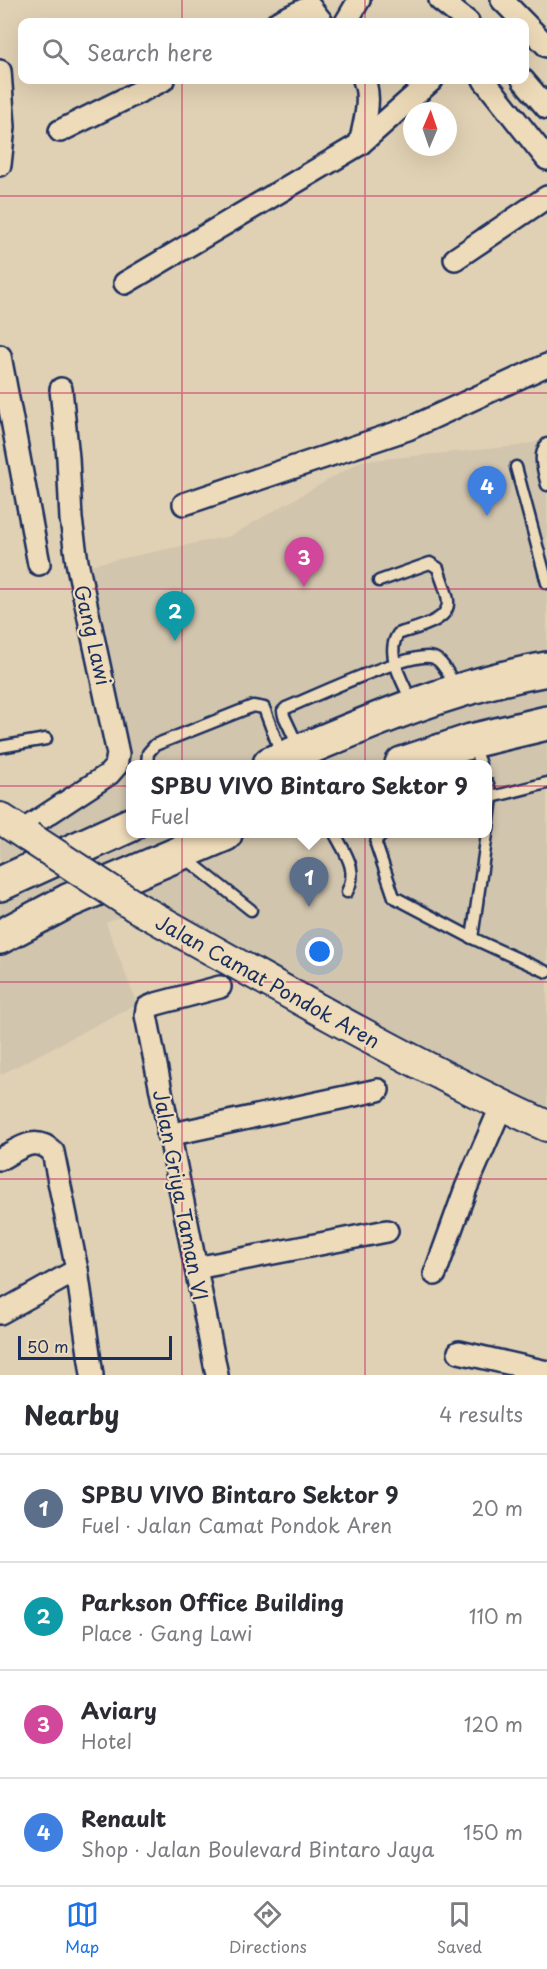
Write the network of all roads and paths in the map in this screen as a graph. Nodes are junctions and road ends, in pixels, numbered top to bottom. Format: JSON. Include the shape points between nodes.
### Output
{"nodes":[{"id":1,"x":359,"y":0,"type":"edge"},
{"id":2,"x":440,"y":0,"type":"edge"},
{"id":3,"x":502,"y":0,"type":"edge"},
{"id":4,"x":314,"y":10,"type":"edge"},
{"id":5,"x":290,"y":18,"type":"edge"},
{"id":6,"x":348,"y":18,"type":"edge"},
{"id":7,"x":463,"y":18,"type":"edge"},
{"id":8,"x":520,"y":18,"type":"edge"},
{"id":9,"x":529,"y":28,"type":"edge"},
{"id":10,"x":547,"y":46,"type":"edge"},
{"id":11,"x":0,"y":71,"type":"edge"},
{"id":12,"x":155,"y":84,"type":"edge"},
{"id":13,"x":366,"y":84,"type":"edge"},
{"id":14,"x":428,"y":84,"type":"edge"},
{"id":15,"x":487,"y":84,"type":"edge"},
{"id":16,"x":526,"y":84,"type":"edge"},
{"id":17,"x":547,"y":108,"type":"edge"},
{"id":18,"x":60,"y":131,"type":"dead end"},
{"id":19,"x":360,"y":144,"type":"junction"},
{"id":20,"x":547,"y":159,"type":"edge"},
{"id":21,"x":0,"y":165,"type":"edge"},
{"id":22,"x":547,"y":197,"type":"edge"},
{"id":23,"x":455,"y":259,"type":"dead end"},
{"id":24,"x":125,"y":283,"type":"dead end"},
{"id":25,"x":0,"y":356,"type":"edge"},
{"id":26,"x":547,"y":365,"type":"edge"},
{"id":27,"x":61,"y":389,"type":"dead end"},
{"id":28,"x":547,"y":444,"type":"edge"},
{"id":29,"x":516,"y":467,"type":"dead end"},
{"id":30,"x":547,"y":485,"type":"edge"},
{"id":31,"x":184,"y":504,"type":"dead end"},
{"id":32,"x":39,"y":564,"type":"dead end"},
{"id":33,"x":379,"y":581,"type":"dead end"},
{"id":34,"x":547,"y":582,"type":"edge"},
{"id":35,"x":396,"y":663,"type":"junction"},
{"id":36,"x":547,"y":669,"type":"edge"},
{"id":37,"x":458,"y":690,"type":"junction"},
{"id":38,"x":413,"y":704,"type":"junction"},
{"id":39,"x":547,"y":723,"type":"edge"},
{"id":40,"x":46,"y":740,"type":"dead end"},
{"id":41,"x":0,"y":747,"type":"edge"},
{"id":42,"x":466,"y":752,"type":"edge"},
{"id":43,"x":284,"y":758,"type":"edge"},
{"id":44,"x":147,"y":760,"type":"edge"},
{"id":45,"x":427,"y":760,"type":"edge"},
{"id":46,"x":547,"y":783,"type":"edge"},
{"id":47,"x":492,"y":797,"type":"edge"},
{"id":48,"x":126,"y":827,"type":"edge"},
{"id":49,"x":17,"y":829,"type":"edge"},
{"id":50,"x":216,"y":838,"type":"edge"},
{"id":51,"x":337,"y":838,"type":"edge"},
{"id":52,"x":377,"y":838,"type":"edge"},
{"id":53,"x":486,"y":838,"type":"edge"},
{"id":54,"x":180,"y":854,"type":"junction"},
{"id":55,"x":0,"y":884,"type":"edge"},
{"id":56,"x":347,"y":892,"type":"dead end"},
{"id":57,"x":251,"y":910,"type":"dead end"},
{"id":58,"x":0,"y":937,"type":"edge"},
{"id":59,"x":472,"y":938,"type":"junction"},
{"id":60,"x":547,"y":972,"type":"edge"},
{"id":61,"x":220,"y":987,"type":"dead end"},
{"id":62,"x":378,"y":1090,"type":"dead end"},
{"id":63,"x":502,"y":1105,"type":"junction"},
{"id":64,"x":547,"y":1126,"type":"edge"},
{"id":65,"x":168,"y":1135,"type":"junction"},
{"id":66,"x":0,"y":1159,"type":"edge"},
{"id":67,"x":387,"y":1231,"type":"dead end"},
{"id":68,"x":196,"y":1268,"type":"junction"},
{"id":69,"x":77,"y":1270,"type":"junction"},
{"id":70,"x":435,"y":1274,"type":"dead end"},
{"id":71,"x":0,"y":1313,"type":"edge"},
{"id":72,"x":459,"y":1352,"type":"dead end"},
{"id":73,"x":547,"y":1372,"type":"edge"},
{"id":74,"x":92,"y":1375,"type":"edge"},
{"id":75,"x":217,"y":1375,"type":"edge"}],
"edges":[{"from":1,"to":6,"type":"street"},
{"from":2,"to":7,"type":"street"},
{"from":3,"to":8,"type":"street"},
{"from":4,"to":5,"type":"street"},
{"from":9,"to":10,"type":"street"},
{"from":11,"to":21,"type":"street","via":[[4,127]]},
{"from":12,"to":18,"type":"street"},
{"from":13,"to":19,"type":"street","via":[[367,113]]},
{"from":14,"to":19,"type":"street"},
{"from":15,"to":20,"type":"street"},
{"from":16,"to":17,"type":"street"},
{"from":19,"to":24,"type":"street"},
{"from":22,"to":23,"type":"street"},
{"from":25,"to":32,"type":"street"},
{"from":26,"to":31,"type":"street","via":[[408,429]]},
{"from":27,"to":49,"type":"street","name":"Gang Lawi","via":[[77,562],[118,754],[116,766],[109,774]]},
{"from":28,"to":30,"type":"lane","via":[[542,457]]},
{"from":29,"to":34,"type":"lane"},
{"from":33,"to":35,"type":"lane","via":[[430,563],[438,568],[448,603],[440,619],[398,634],[393,647]]},
{"from":35,"to":37,"type":"lane","via":[[436,658]]},
{"from":35,"to":38,"type":"lane"},
{"from":35,"to":43,"type":"lane","via":[[286,708]]},
{"from":36,"to":37,"type":"main road"},
{"from":37,"to":38,"type":"main road"},
{"from":38,"to":43,"type":"main road"},
{"from":39,"to":42,"type":"main road"},
{"from":40,"to":41,"type":"lane"},
{"from":42,"to":45,"type":"main road"},
{"from":43,"to":44,"type":"lane","via":[[267,713],[264,708],[253,706],[155,745]]},
{"from":46,"to":47,"type":"lane"},
{"from":48,"to":55,"type":"main road"},
{"from":49,"to":63,"type":"main road","name":"Jalan Camat Pondok Aren","bridge":true,"via":[[136,907],[363,1035]]},
{"from":50,"to":54,"type":"main road"},
{"from":51,"to":56,"type":"lane","via":[[353,870]]},
{"from":52,"to":59,"type":"lane","via":[[394,897]]},
{"from":53,"to":59,"type":"lane"},
{"from":54,"to":57,"type":"lane"},
{"from":54,"to":58,"type":"main road","via":[[68,901]]},
{"from":59,"to":60,"type":"lane"},
{"from":61,"to":65,"type":"street","name":"Jalan Griya Taman VI","via":[[147,1008]]},
{"from":62,"to":65,"type":"street"},
{"from":63,"to":64,"type":"main road","name":"Jalan Camat Pondok Aren"},
{"from":63,"to":70,"type":"street"},
{"from":65,"to":68,"type":"street","name":"Jalan Griya Taman VI"},
{"from":66,"to":69,"type":"street","via":[[30,1143],[46,1145],[53,1152]]},
{"from":67,"to":68,"type":"street"},
{"from":68,"to":75,"type":"street","name":"Jalan Griya Taman VI"},
{"from":69,"to":71,"type":"street"},
{"from":69,"to":74,"type":"street"},
{"from":72,"to":73,"type":"street"}]}
